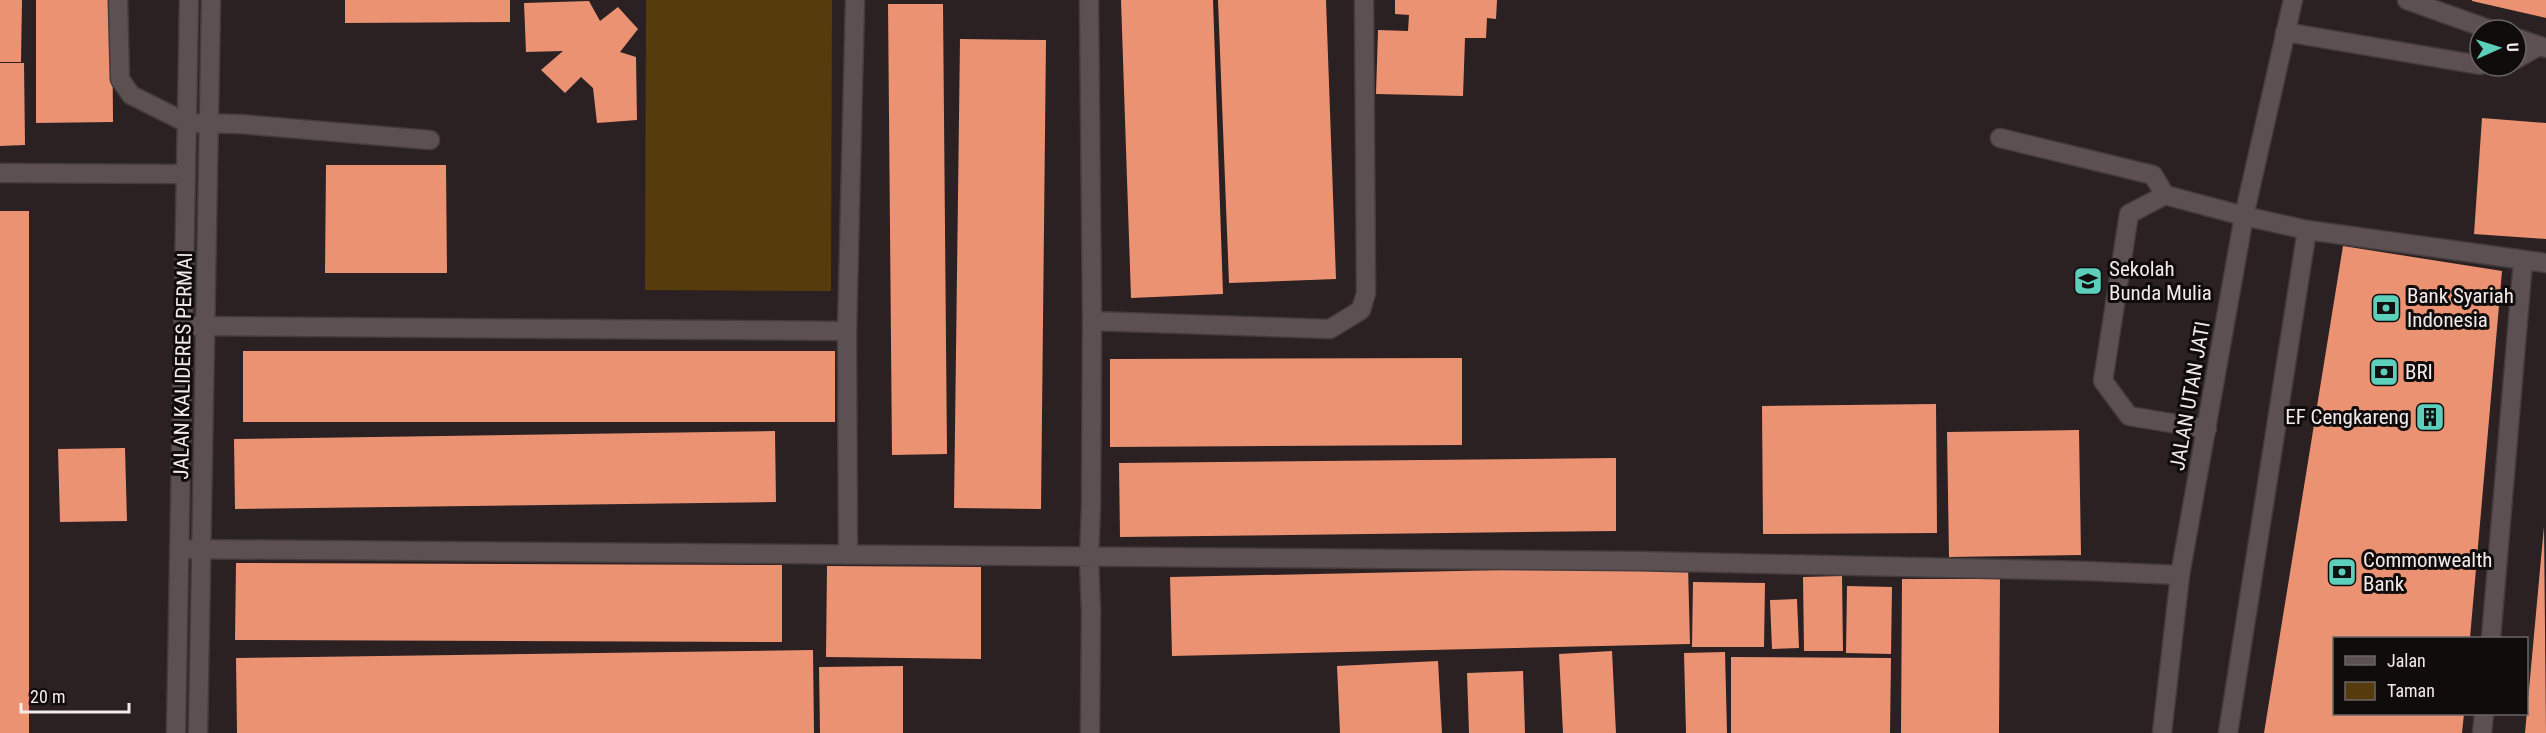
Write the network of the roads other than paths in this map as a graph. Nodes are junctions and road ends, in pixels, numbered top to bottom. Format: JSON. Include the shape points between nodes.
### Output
{"nodes":[{"id":1,"x":118,"y":0,"type":"edge"},
{"id":2,"x":189,"y":0,"type":"edge"},
{"id":3,"x":211,"y":0,"type":"edge"},
{"id":4,"x":855,"y":0,"type":"edge"},
{"id":5,"x":1089,"y":0,"type":"edge"},
{"id":6,"x":1364,"y":0,"type":"edge"},
{"id":7,"x":2293,"y":0,"type":"edge"},
{"id":8,"x":2408,"y":0,"type":"edge"},
{"id":9,"x":2468,"y":22,"type":"edge"},
{"id":10,"x":2285,"y":32,"type":"junction"},
{"id":11,"x":2542,"y":47,"type":"edge"},
{"id":12,"x":2528,"y":53,"type":"edge"},
{"id":13,"x":2468,"y":63,"type":"edge"},
{"id":14,"x":187,"y":123,"type":"junction"},
{"id":15,"x":210,"y":124,"type":"junction"},
{"id":16,"x":2000,"y":138,"type":"dead end"},
{"id":17,"x":430,"y":140,"type":"dead end"},
{"id":18,"x":0,"y":173,"type":"edge"},
{"id":19,"x":186,"y":174,"type":"junction"},
{"id":20,"x":2165,"y":195,"type":"junction"},
{"id":21,"x":2244,"y":216,"type":"junction"},
{"id":22,"x":2307,"y":230,"type":"junction"},
{"id":23,"x":2523,"y":261,"type":"junction"},
{"id":24,"x":2546,"y":263,"type":"edge"},
{"id":25,"x":1092,"y":321,"type":"junction"},
{"id":26,"x":206,"y":325,"type":"junction"},
{"id":27,"x":184,"y":326,"type":"junction"},
{"id":28,"x":847,"y":331,"type":"junction"},
{"id":29,"x":2207,"y":429,"type":"junction"},
{"id":30,"x":179,"y":549,"type":"junction"},
{"id":31,"x":203,"y":550,"type":"junction"},
{"id":32,"x":848,"y":554,"type":"junction"},
{"id":33,"x":1089,"y":558,"type":"junction"},
{"id":34,"x":2180,"y":575,"type":"junction"},
{"id":35,"x":2491,"y":637,"type":"edge"},
{"id":36,"x":2484,"y":715,"type":"edge"},
{"id":37,"x":176,"y":733,"type":"edge"},
{"id":38,"x":198,"y":733,"type":"edge"},
{"id":39,"x":1090,"y":733,"type":"edge"},
{"id":40,"x":2162,"y":733,"type":"edge"},
{"id":41,"x":2228,"y":733,"type":"edge"},
{"id":42,"x":2482,"y":733,"type":"edge"}],
"edges":[{"from":1,"to":14,"type":"street","via":[[118,65],[125,89]]},
{"from":2,"to":14,"type":"street","name":"JALAN KALIDERES PERMAI"},
{"from":3,"to":15,"type":"street","name":"JALAN KALIDERES PERMAI"},
{"from":4,"to":28,"type":"street"},
{"from":5,"to":25,"type":"street"},
{"from":6,"to":25,"type":"street","via":[[1366,293],[1361,310],[1330,329]]},
{"from":7,"to":10,"type":"street","name":"JALAN UTAN JATI"},
{"from":8,"to":9,"type":"street"},
{"from":10,"to":13,"type":"street"},
{"from":10,"to":21,"type":"street","name":"JALAN UTAN JATI"},
{"from":11,"to":12,"type":"street"},
{"from":14,"to":15,"type":"street"},
{"from":14,"to":19,"type":"street","name":"JALAN KALIDERES PERMAI"},
{"from":15,"to":17,"type":"street"},
{"from":15,"to":26,"type":"street","name":"JALAN KALIDERES PERMAI"},
{"from":16,"to":20,"type":"street","via":[[2153,175]]},
{"from":18,"to":19,"type":"street"},
{"from":19,"to":27,"type":"street","name":"JALAN KALIDERES PERMAI"},
{"from":20,"to":21,"type":"street"},
{"from":20,"to":29,"type":"street","via":[[2129,214],[2103,381],[2129,416]]},
{"from":21,"to":22,"type":"street"},
{"from":21,"to":29,"type":"street","name":"JALAN UTAN JATI"},
{"from":22,"to":23,"type":"street"},
{"from":22,"to":41,"type":"street"},
{"from":23,"to":24,"type":"street"},
{"from":23,"to":35,"type":"street"},
{"from":25,"to":33,"type":"street"},
{"from":26,"to":27,"type":"street"},
{"from":26,"to":28,"type":"street"},
{"from":26,"to":31,"type":"street","name":"JALAN KALIDERES PERMAI"},
{"from":27,"to":30,"type":"street","name":"JALAN KALIDERES PERMAI"},
{"from":28,"to":32,"type":"street"},
{"from":29,"to":34,"type":"street","name":"JALAN UTAN JATI"},
{"from":30,"to":31,"type":"street"},
{"from":30,"to":37,"type":"street","name":"JALAN KALIDERES PERMAI"},
{"from":31,"to":32,"type":"street"},
{"from":31,"to":38,"type":"street","name":"JALAN KALIDERES PERMAI"},
{"from":32,"to":33,"type":"street"},
{"from":33,"to":34,"type":"street","via":[[1638,561]]},
{"from":33,"to":39,"type":"street"},
{"from":34,"to":40,"type":"street","name":"JALAN UTAN JATI"},
{"from":36,"to":42,"type":"street"}]}
